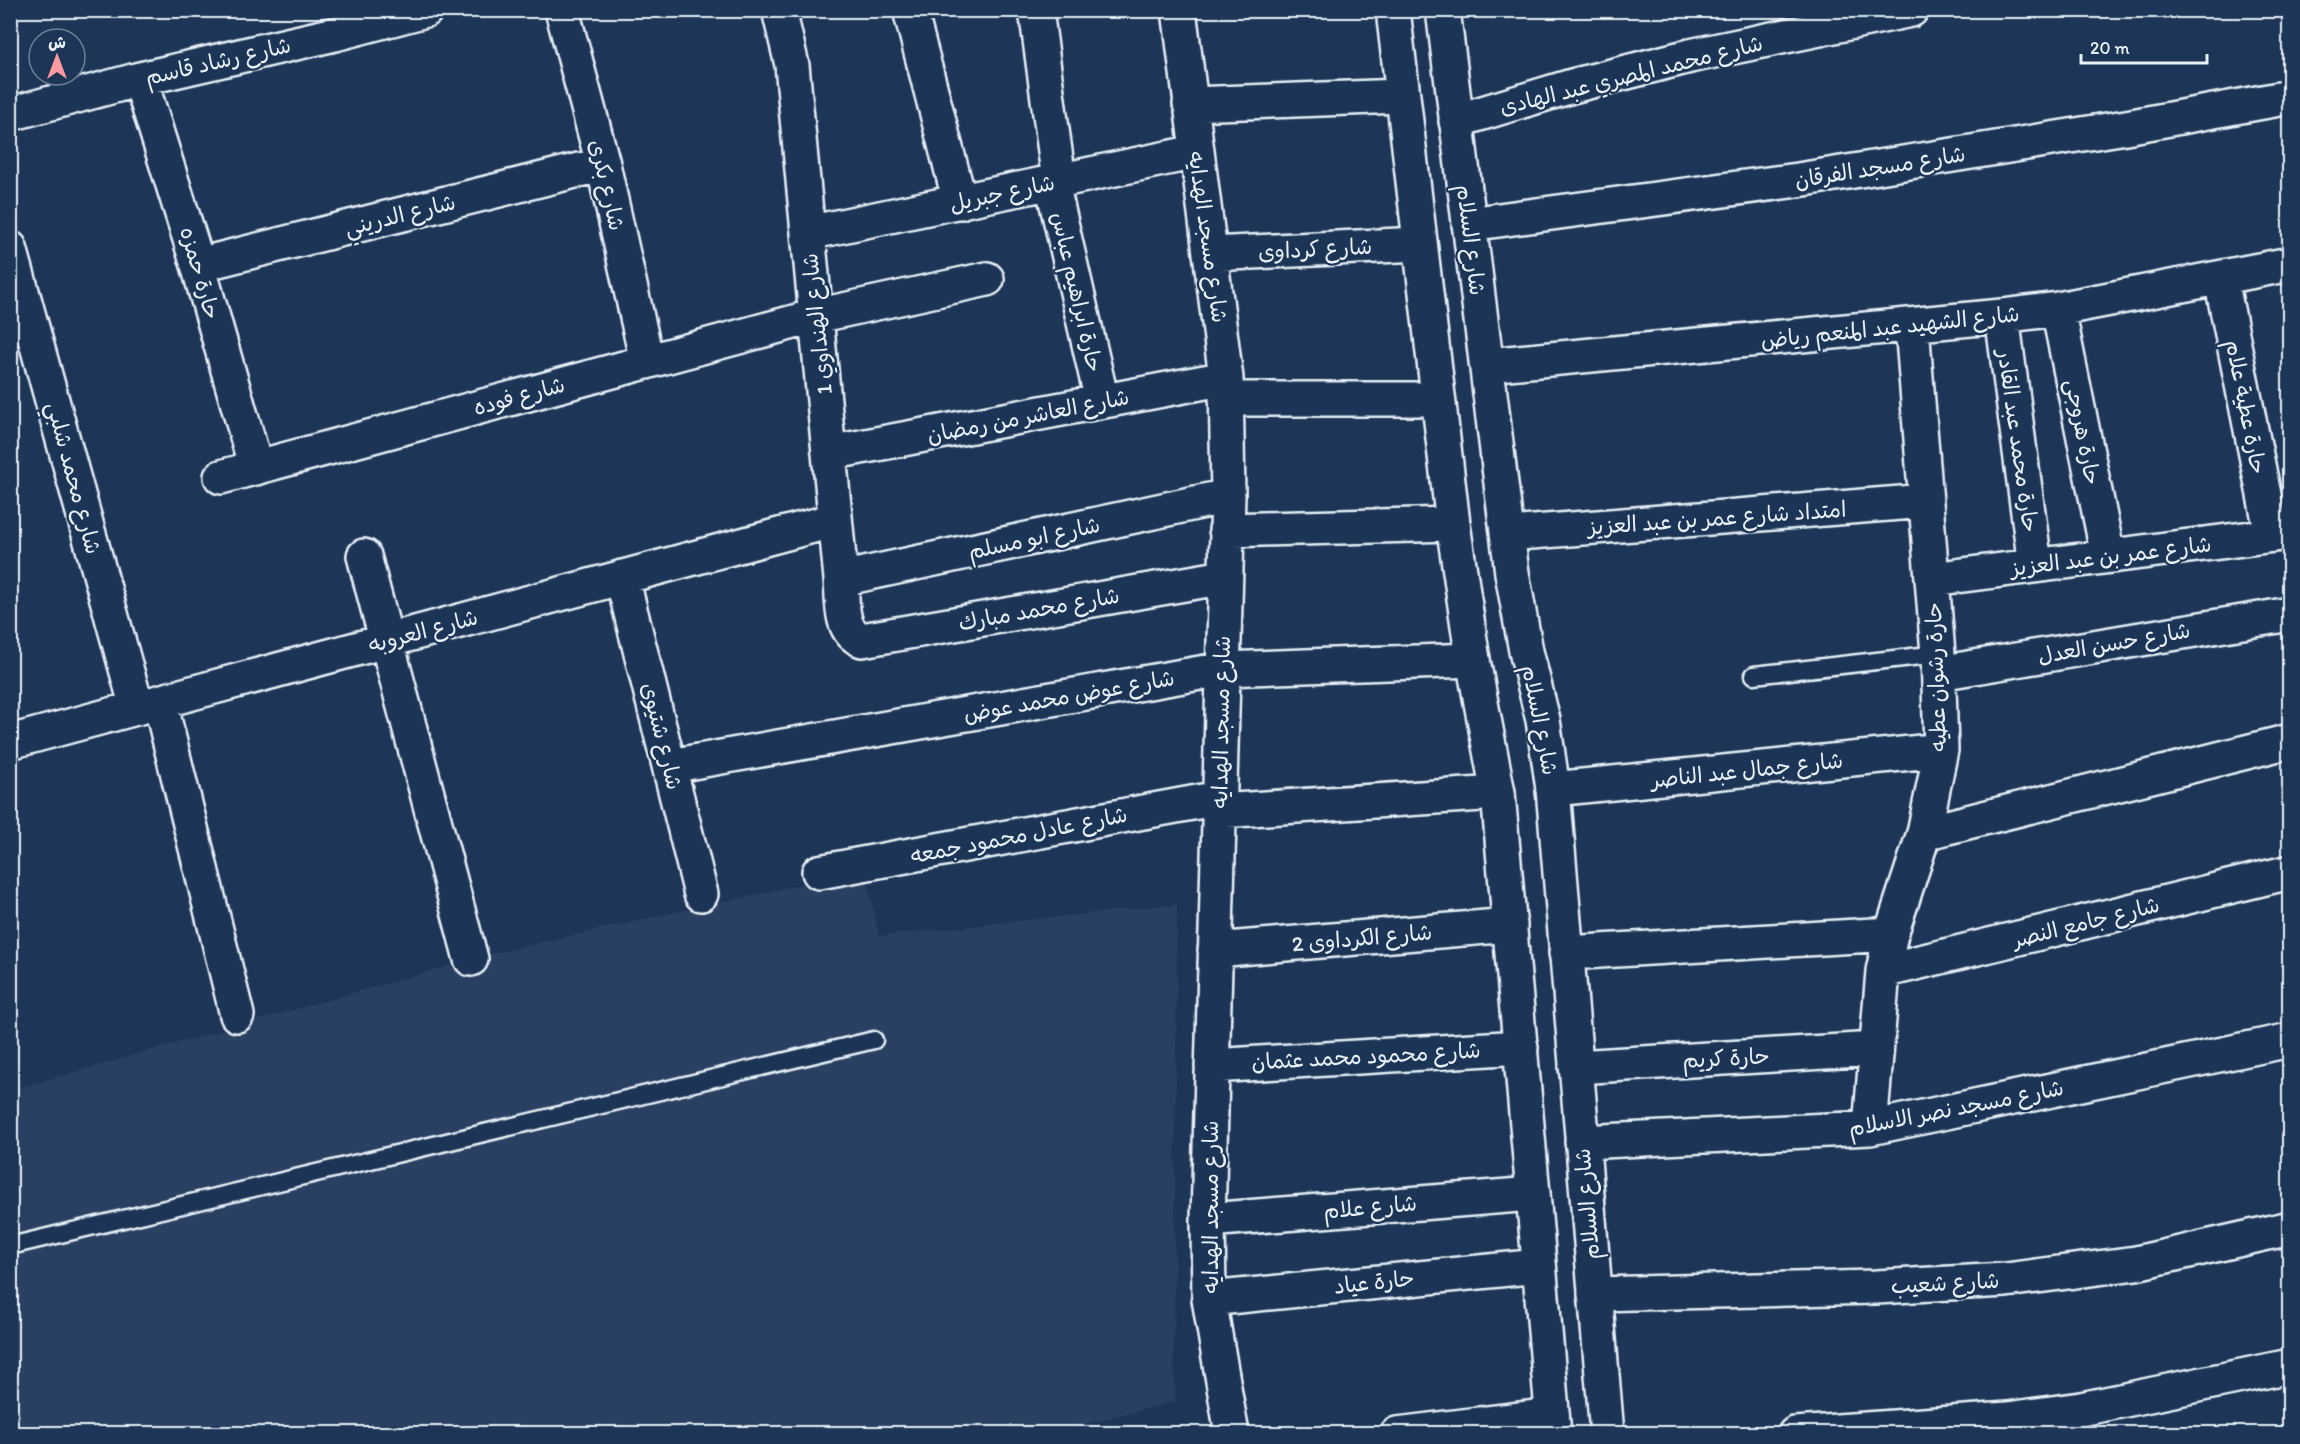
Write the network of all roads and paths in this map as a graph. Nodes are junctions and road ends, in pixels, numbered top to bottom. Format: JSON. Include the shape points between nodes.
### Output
{"nodes":[{"id":1,"x":426,"y":10,"type":"edge"},
{"id":2,"x":562,"y":10,"type":"edge"},
{"id":3,"x":779,"y":10,"type":"edge"},
{"id":4,"x":910,"y":10,"type":"edge"},
{"id":5,"x":1036,"y":10,"type":"edge"},
{"id":6,"x":1179,"y":10,"type":"edge"},
{"id":7,"x":1393,"y":10,"type":"edge"},
{"id":8,"x":1443,"y":10,"type":"edge"},
{"id":9,"x":1911,"y":10,"type":"edge"},
{"id":10,"x":332,"y":22,"type":"edge"},
{"id":11,"x":140,"y":79,"type":"junction"},
{"id":12,"x":1402,"y":96,"type":"junction"},
{"id":13,"x":2289,"y":97,"type":"edge"},
{"id":14,"x":1190,"y":104,"type":"junction"},
{"id":15,"x":10,"y":114,"type":"edge"},
{"id":16,"x":1456,"y":121,"type":"junction"},
{"id":17,"x":1196,"y":152,"type":"junction"},
{"id":18,"x":603,"y":164,"type":"junction"},
{"id":19,"x":1056,"y":182,"type":"junction"},
{"id":20,"x":960,"y":202,"type":"junction"},
{"id":21,"x":1469,"y":224,"type":"junction"},
{"id":22,"x":808,"y":233,"type":"junction"},
{"id":23,"x":1420,"y":244,"type":"junction"},
{"id":24,"x":10,"y":248,"type":"edge"},
{"id":25,"x":1210,"y":254,"type":"junction"},
{"id":26,"x":2289,"y":264,"type":"edge"},
{"id":27,"x":198,"y":265,"type":"junction"},
{"id":28,"x":987,"y":279,"type":"dead end"},
{"id":29,"x":2221,"y":279,"type":"junction"},
{"id":30,"x":2058,"y":309,"type":"junction"},
{"id":31,"x":816,"y":316,"type":"junction"},
{"id":32,"x":2002,"y":316,"type":"junction"},
{"id":33,"x":1912,"y":326,"type":"junction"},
{"id":34,"x":647,"y":362,"type":"junction"},
{"id":35,"x":1487,"y":365,"type":"junction"},
{"id":36,"x":1226,"y":389,"type":"junction"},
{"id":37,"x":1438,"y":399,"type":"junction"},
{"id":38,"x":1102,"y":401,"type":"junction"},
{"id":39,"x":829,"y":453,"type":"junction"},
{"id":40,"x":256,"y":468,"type":"junction"},
{"id":41,"x":221,"y":477,"type":"dead end"},
{"id":42,"x":1228,"y":496,"type":"junction"},
{"id":43,"x":1926,"y":501,"type":"junction"},
{"id":44,"x":835,"y":520,"type":"junction"},
{"id":45,"x":1453,"y":524,"type":"junction"},
{"id":46,"x":1226,"y":530,"type":"junction"},
{"id":47,"x":1508,"y":534,"type":"junction"},
{"id":48,"x":2281,"y":534,"type":"edge"},
{"id":49,"x":364,"y":556,"type":"dead end"},
{"id":50,"x":2108,"y":556,"type":"junction"},
{"id":51,"x":2035,"y":565,"type":"junction"},
{"id":52,"x":622,"y":577,"type":"junction"},
{"id":53,"x":1225,"y":577,"type":"junction"},
{"id":54,"x":841,"y":579,"type":"junction"},
{"id":55,"x":1932,"y":579,"type":"junction"},
{"id":56,"x":2289,"y":614,"type":"edge"},
{"id":57,"x":853,"y":636,"type":"joint"},
{"id":58,"x":387,"y":641,"type":"junction"},
{"id":59,"x":1473,"y":660,"type":"junction"},
{"id":60,"x":1939,"y":663,"type":"junction"},
{"id":61,"x":1223,"y":669,"type":"junction"},
{"id":62,"x":1754,"y":675,"type":"dead end"},
{"id":63,"x":148,"y":705,"type":"junction"},
{"id":64,"x":2289,"y":741,"type":"edge"},
{"id":65,"x":10,"y":742,"type":"edge"},
{"id":66,"x":1941,"y":750,"type":"junction"},
{"id":67,"x":670,"y":766,"type":"junction"},
{"id":68,"x":1553,"y":789,"type":"junction"},
{"id":69,"x":1498,"y":793,"type":"junction"},
{"id":70,"x":1219,"y":804,"type":"junction"},
{"id":71,"x":1924,"y":833,"type":"junction"},
{"id":72,"x":819,"y":872,"type":"dead end"},
{"id":73,"x":2289,"y":872,"type":"edge"},
{"id":74,"x":701,"y":894,"type":"dead end"},
{"id":75,"x":1510,"y":925,"type":"junction"},
{"id":76,"x":1891,"y":934,"type":"junction"},
{"id":77,"x":1215,"y":950,"type":"junction"},
{"id":78,"x":1566,"y":952,"type":"junction"},
{"id":79,"x":471,"y":960,"type":"dead end"},
{"id":80,"x":1883,"y":971,"type":"junction"},
{"id":81,"x":237,"y":1015,"type":"dead end"},
{"id":82,"x":874,"y":1040,"type":"dead end"},
{"id":83,"x":2289,"y":1040,"type":"edge"},
{"id":84,"x":1521,"y":1047,"type":"junction"},
{"id":85,"x":1875,"y":1050,"type":"junction"},
{"id":86,"x":1212,"y":1066,"type":"junction"},
{"id":87,"x":1576,"y":1067,"type":"junction"},
{"id":88,"x":1870,"y":1128,"type":"junction"},
{"id":89,"x":1582,"y":1142,"type":"junction"},
{"id":90,"x":1533,"y":1194,"type":"junction"},
{"id":91,"x":1208,"y":1220,"type":"junction"},
{"id":92,"x":2289,"y":1228,"type":"edge"},
{"id":93,"x":10,"y":1246,"type":"edge"},
{"id":94,"x":1539,"y":1266,"type":"junction"},
{"id":95,"x":1595,"y":1294,"type":"junction"},
{"id":96,"x":1209,"y":1299,"type":"junction"},
{"id":97,"x":2289,"y":1366,"type":"edge"},
{"id":98,"x":1553,"y":1424,"type":"edge"},
{"id":99,"x":1934,"y":1429,"type":"edge"},
{"id":100,"x":1232,"y":1434,"type":"edge"},
{"id":101,"x":1397,"y":1434,"type":"edge"},
{"id":102,"x":1607,"y":1434,"type":"edge"},
{"id":103,"x":1795,"y":1434,"type":"edge"}],
"edges":[{"from":1,"to":10,"type":"street","name":"شارع رشاد قاسم"},
{"from":2,"to":18,"type":"street","name":"شارع بكرى"},
{"from":3,"to":22,"type":"street","name":"شارع الهنداوي 1","via":[[792,65]]},
{"from":4,"to":20,"type":"street"},
{"from":5,"to":19,"type":"street","name":"حارة ابراهيم عباس"},
{"from":6,"to":14,"type":"street","name":"شارع مسجد الهدايه"},
{"from":7,"to":12,"type":"street"},
{"from":8,"to":16,"type":"street","name":"شارع السلام"},
{"from":9,"to":16,"type":"street","name":"شارع محمد المصري عبد الهادى","via":[[1690,56]]},
{"from":10,"to":11,"type":"street","name":"شارع رشاد قاسم"},
{"from":11,"to":15,"type":"street","name":"شارع رشاد قاسم"},
{"from":11,"to":27,"type":"street","name":"حارة حمزه"},
{"from":12,"to":14,"type":"street"},
{"from":12,"to":23,"type":"street"},
{"from":13,"to":21,"type":"street","name":"شارع مسجد الفرقان","via":[[1798,180]]},
{"from":14,"to":17,"type":"street","name":"شارع مسجد الهدايه"},
{"from":16,"to":21,"type":"street","name":"شارع السلام"},
{"from":17,"to":19,"type":"street","name":"شارع جبريل"},
{"from":17,"to":25,"type":"street","name":"شارع مسجد الهدايه"},
{"from":18,"to":27,"type":"street","name":"شارع الدريني"},
{"from":18,"to":34,"type":"street","name":"شارع بكرى"},
{"from":19,"to":20,"type":"street","name":"شارع جبريل"},
{"from":19,"to":38,"type":"street","name":"حارة ابراهيم عباس"},
{"from":20,"to":22,"type":"street","name":"شارع جبريل"},
{"from":21,"to":35,"type":"street","name":"شارع السلام"},
{"from":22,"to":31,"type":"street","name":"شارع الهنداوي 1"},
{"from":23,"to":25,"type":"street","name":"شارع كرداوى"},
{"from":23,"to":37,"type":"street"},
{"from":24,"to":63,"type":"street","name":"شارع محمد شلبي"},
{"from":25,"to":36,"type":"street","name":"شارع مسجد الهدايه"},
{"from":26,"to":29,"type":"street","name":"شارع الشهيد عبد المنعم رياض"},
{"from":27,"to":40,"type":"street","name":"حارة حمزه"},
{"from":28,"to":31,"type":"street","name":"شارع فوده"},
{"from":29,"to":30,"type":"street","name":"شارع الشهيد عبد المنعم رياض"},
{"from":29,"to":48,"type":"street","name":"حارة عطية علام"},
{"from":30,"to":32,"type":"street","name":"شارع الشهيد عبد المنعم رياض"},
{"from":30,"to":50,"type":"street","name":"حارة هروجى"},
{"from":31,"to":34,"type":"street","name":"شارع فوده"},
{"from":31,"to":39,"type":"street","name":"شارع الهنداوي 1"},
{"from":32,"to":33,"type":"street","name":"شارع الشهيد عبد المنعم رياض"},
{"from":32,"to":51,"type":"street","name":"حارة محمد عبد القادر"},
{"from":33,"to":35,"type":"street","name":"شارع الشهيد عبد المنعم رياض"},
{"from":33,"to":43,"type":"street","name":"حارة رشوان عطيه"},
{"from":34,"to":40,"type":"street","name":"شارع فوده"},
{"from":35,"to":47,"type":"street","name":"شارع السلام"},
{"from":36,"to":37,"type":"street","name":"شارع العاشر من رمضان"},
{"from":36,"to":38,"type":"street","name":"شارع العاشر من رمضان"},
{"from":36,"to":42,"type":"street","name":"شارع مسجد الهدايه"},
{"from":37,"to":45,"type":"street"},
{"from":38,"to":39,"type":"street","name":"شارع العاشر من رمضان"},
{"from":39,"to":44,"type":"street","name":"شارع الهنداوي 1"},
{"from":40,"to":41,"type":"street","name":"شارع فوده"},
{"from":42,"to":46,"type":"street","name":"شارع مسجد الهدايه"},
{"from":42,"to":54,"type":"street","name":"شارع ابو مسلم"},
{"from":43,"to":47,"type":"street","name":"امتداد شارع عمر بن عبد العزيز"},
{"from":43,"to":55,"type":"street","name":"حارة رشوان عطيه"},
{"from":44,"to":52,"type":"street","name":"شارع العروبه"},
{"from":44,"to":54,"type":"street","name":"شارع الهنداوي 1"},
{"from":45,"to":46,"type":"street"},
{"from":45,"to":59,"type":"street"},
{"from":46,"to":53,"type":"street","name":"شارع مسجد الهدايه"},
{"from":47,"to":68,"type":"street","name":"شارع السلام","via":[[1518,612],[1543,720]]},
{"from":48,"to":50,"type":"street","name":"شارع عمر بن عبد العزيز"},
{"from":49,"to":58,"type":"street"},
{"from":50,"to":51,"type":"street","name":"شارع عمر بن عبد العزيز"},
{"from":51,"to":55,"type":"street","name":"شارع عمر بن عبد العزيز"},
{"from":52,"to":58,"type":"street","name":"شارع العروبه"},
{"from":52,"to":67,"type":"street","name":"شارع شتيوى"},
{"from":53,"to":57,"type":"street","name":"شارع محمد مبارك","via":[[862,640]]},
{"from":53,"to":61,"type":"street","name":"شارع مسجد الهدايه"},
{"from":54,"to":57,"type":"street","name":"شارع الهنداوي 1","via":[[847,630]]},
{"from":55,"to":60,"type":"street","name":"حارة رشوان عطيه"},
{"from":56,"to":60,"type":"street","name":"شارع حسن العدل"},
{"from":58,"to":63,"type":"street","name":"شارع العروبه"},
{"from":58,"to":79,"type":"street"},
{"from":59,"to":61,"type":"street","name":"شارع عوض محمد عوض"},
{"from":59,"to":69,"type":"street"},
{"from":60,"to":62,"type":"lane"},
{"from":60,"to":66,"type":"street","name":"حارة رشوان عطيه"},
{"from":61,"to":67,"type":"street","name":"شارع عوض محمد عوض"},
{"from":61,"to":70,"type":"street","name":"شارع مسجد الهدايه"},
{"from":63,"to":65,"type":"street","name":"شارع العروبه"},
{"from":63,"to":81,"type":"street","name":"شارع محمد شلبي"},
{"from":64,"to":71,"type":"street"},
{"from":66,"to":68,"type":"street","name":"شارع جمال عبد الناصر"},
{"from":66,"to":71,"type":"street","name":"حارة رشوان عطيه"},
{"from":67,"to":74,"type":"street","name":"شارع شتيوى"},
{"from":68,"to":78,"type":"street","name":"شارع السلام"},
{"from":69,"to":70,"type":"street","name":"شارع عادل محمود جمعه"},
{"from":69,"to":75,"type":"street"},
{"from":70,"to":72,"type":"street","name":"شارع عادل محمود جمعه"},
{"from":70,"to":77,"type":"street","name":"شارع مسجد الهدايه"},
{"from":71,"to":76,"type":"street","name":"حارة رشوان عطيه"},
{"from":73,"to":80,"type":"street","name":"شارع جامع النصر"},
{"from":75,"to":77,"type":"street","name":"شارع الكرداوى 2"},
{"from":75,"to":84,"type":"street"},
{"from":76,"to":78,"type":"street"},
{"from":76,"to":80,"type":"street","name":"حارة رشوان عطيه"},
{"from":77,"to":86,"type":"street","name":"شارع مسجد الهدايه"},
{"from":78,"to":87,"type":"street","name":"شارع السلام"},
{"from":80,"to":85,"type":"street","name":"حارة رشوان عطيه"},
{"from":82,"to":93,"type":"lane"},
{"from":83,"to":88,"type":"street","name":"شارع مسجد نصر الاسلام"},
{"from":84,"to":86,"type":"street","name":"شارع محمود محمد عثمان"},
{"from":84,"to":90,"type":"street"},
{"from":85,"to":87,"type":"street","name":"حارة كريم"},
{"from":85,"to":88,"type":"street","name":"حارة رشوان عطيه"},
{"from":86,"to":91,"type":"street","name":"شارع مسجد الهدايه"},
{"from":87,"to":89,"type":"street","name":"شارع السلام"},
{"from":88,"to":89,"type":"street","name":"شارع مسجد نصر الاسلام"},
{"from":89,"to":95,"type":"street","name":"شارع السلام"},
{"from":90,"to":91,"type":"street","name":"شارع علام"},
{"from":90,"to":94,"type":"street"},
{"from":91,"to":96,"type":"street","name":"شارع مسجد الهدايه"},
{"from":92,"to":95,"type":"street","name":"شارع شعيب","via":[[2136,1263],[2006,1280]]},
{"from":94,"to":96,"type":"street","name":"حارة عياد"},
{"from":94,"to":98,"type":"street"},
{"from":95,"to":102,"type":"street","name":"شارع السلام"},
{"from":96,"to":100,"type":"street","name":"شارع مسجد الهدايه"},
{"from":97,"to":99,"type":"street","via":[[2081,1409]]},
{"from":98,"to":101,"type":"street"},
{"from":99,"to":103,"type":"street"}]}
